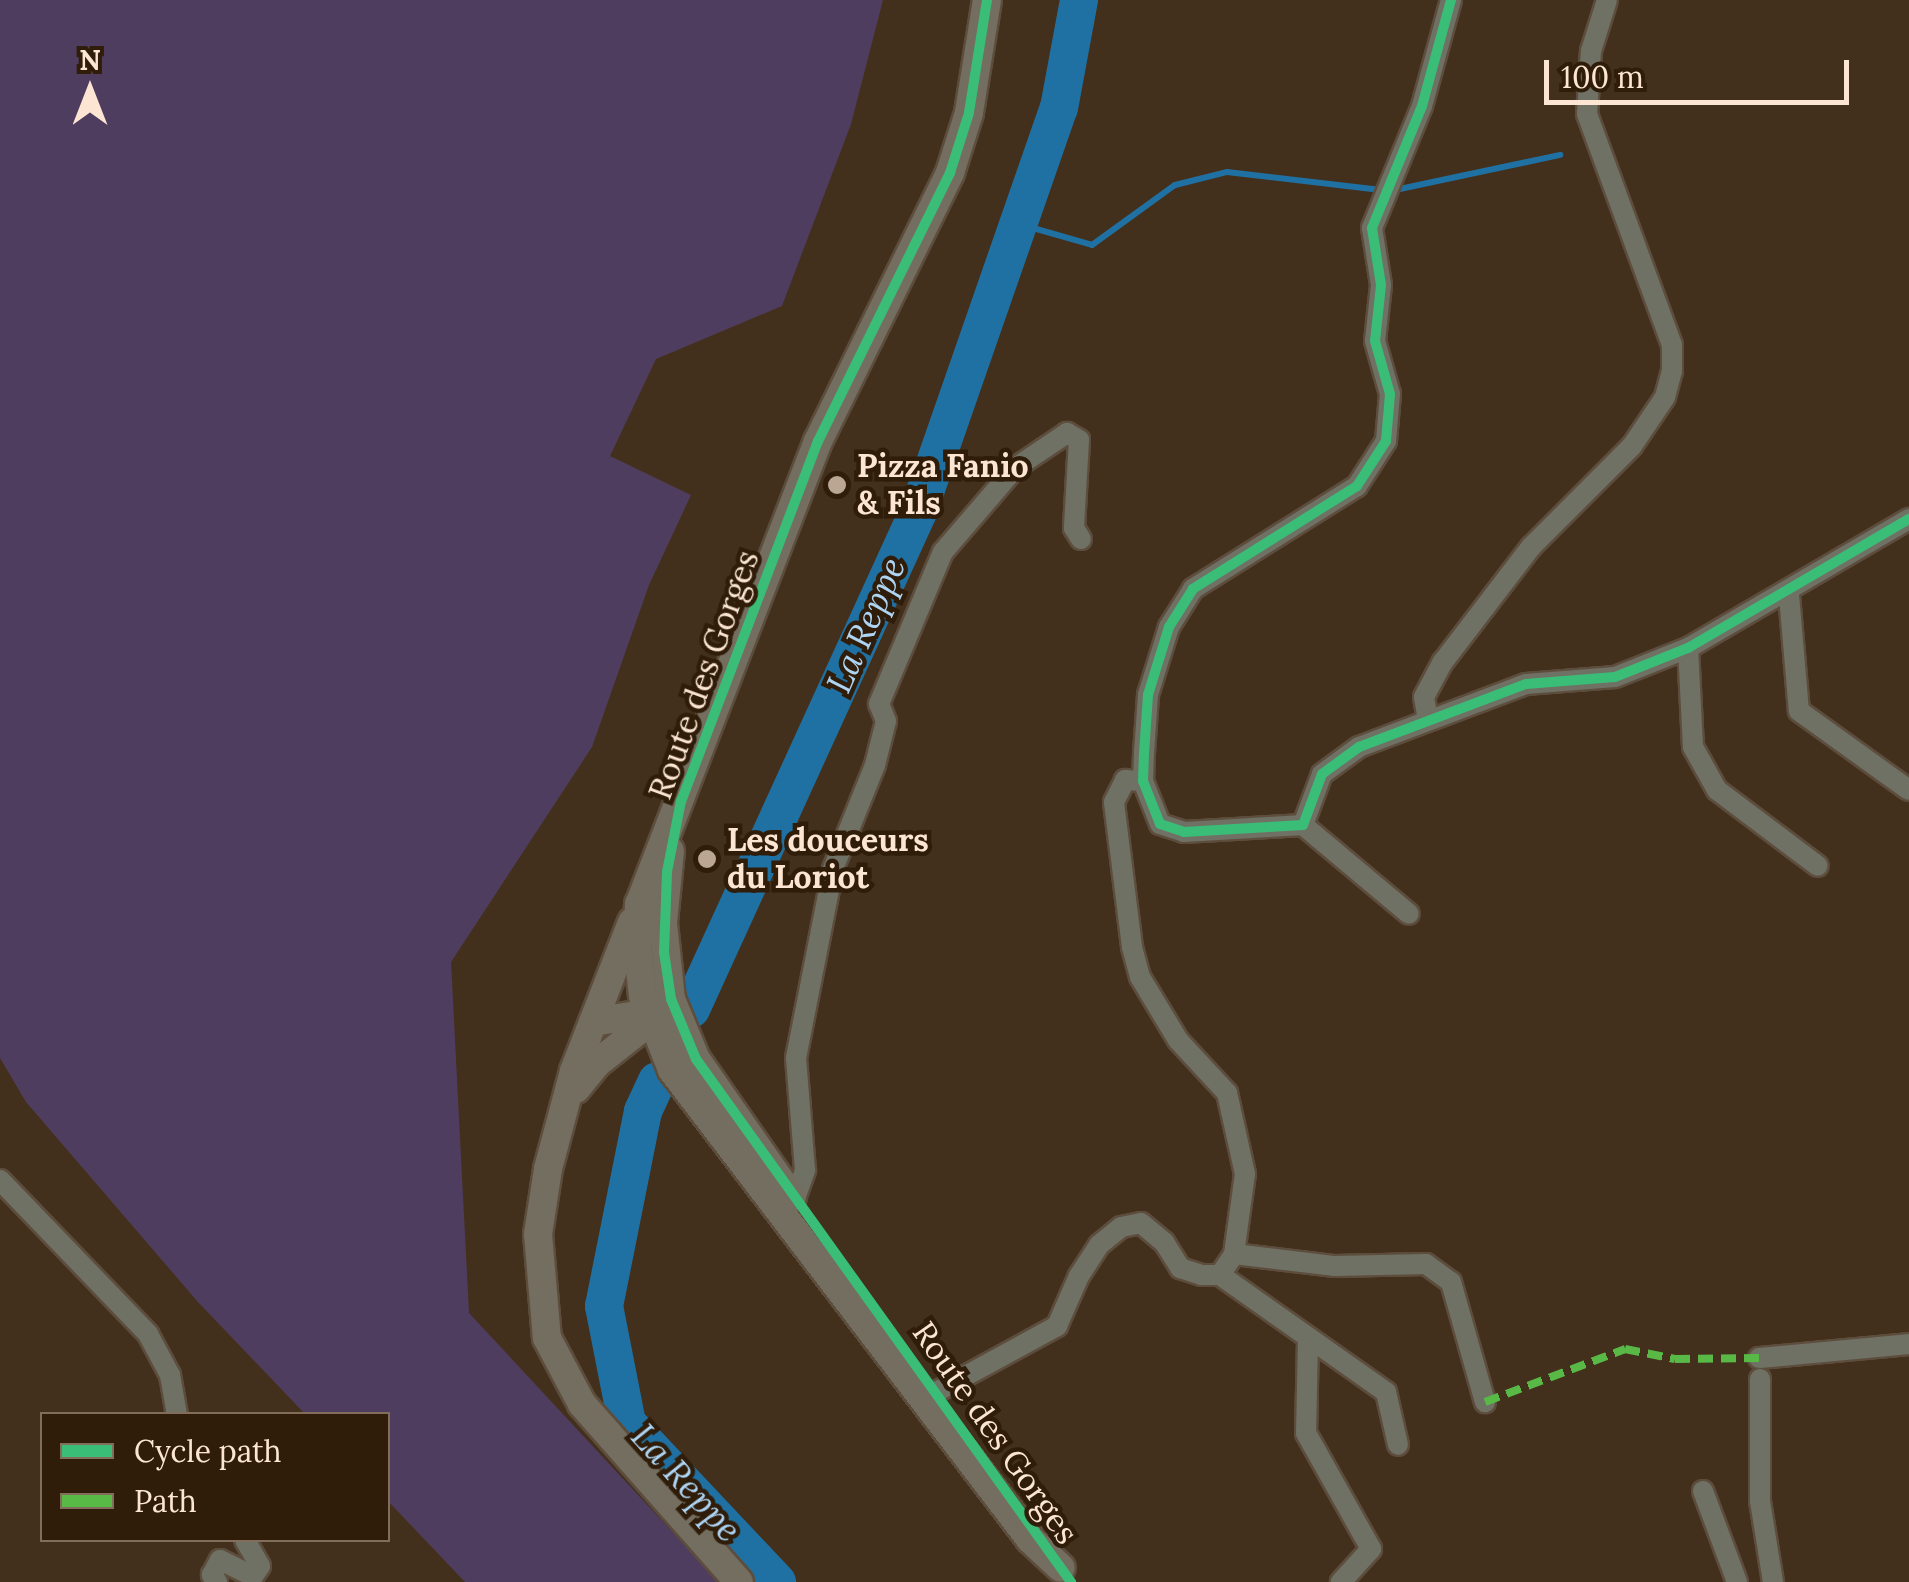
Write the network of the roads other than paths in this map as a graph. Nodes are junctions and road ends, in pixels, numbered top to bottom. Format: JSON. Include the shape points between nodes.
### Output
{"nodes":[{"id":1,"x":987,"y":0,"type":"edge"},
{"id":2,"x":1450,"y":0,"type":"edge"},
{"id":3,"x":1607,"y":0,"type":"edge"},
{"id":4,"x":1909,"y":519,"type":"edge"},
{"id":5,"x":1081,"y":539,"type":"dead end"},
{"id":6,"x":1789,"y":595,"type":"junction"},
{"id":7,"x":1688,"y":648,"type":"junction"},
{"id":8,"x":1428,"y":720,"type":"junction"},
{"id":9,"x":1143,"y":781,"type":"junction"},
{"id":10,"x":1909,"y":790,"type":"edge"},
{"id":11,"x":681,"y":801,"type":"junction"},
{"id":12,"x":1303,"y":824,"type":"junction"},
{"id":13,"x":1818,"y":866,"type":"dead end"},
{"id":14,"x":639,"y":904,"type":"junction"},
{"id":15,"x":1408,"y":914,"type":"dead end"},
{"id":16,"x":657,"y":1015,"type":"junction"},
{"id":17,"x":594,"y":1022,"type":"junction"},
{"id":18,"x":615,"y":1051,"type":"junction"},
{"id":19,"x":672,"y":1070,"type":"junction"},
{"id":20,"x":564,"y":1107,"type":"junction"},
{"id":21,"x":0,"y":1180,"type":"edge"},
{"id":22,"x":794,"y":1201,"type":"junction"},
{"id":23,"x":1234,"y":1254,"type":"junction"},
{"id":24,"x":1220,"y":1275,"type":"junction"},
{"id":25,"x":1308,"y":1339,"type":"junction"},
{"id":26,"x":1909,"y":1344,"type":"edge"},
{"id":27,"x":938,"y":1391,"type":"junction"},
{"id":28,"x":1485,"y":1402,"type":"dead end"},
{"id":29,"x":177,"y":1412,"type":"edge"},
{"id":30,"x":1398,"y":1445,"type":"dead end"},
{"id":31,"x":1703,"y":1491,"type":"dead end"},
{"id":32,"x":245,"y":1542,"type":"edge"},
{"id":33,"x":1066,"y":1575,"type":"edge"},
{"id":34,"x":216,"y":1582,"type":"edge"},
{"id":35,"x":739,"y":1582,"type":"edge"},
{"id":36,"x":1341,"y":1582,"type":"edge"},
{"id":37,"x":1737,"y":1582,"type":"edge"},
{"id":38,"x":1773,"y":1582,"type":"edge"}],
"edges":[{"from":1,"to":11,"type":"main road","name":"Route des Gorges","via":[[969,113],[950,174],[838,396]]},
{"from":2,"to":9,"type":"street","via":[[1422,106],[1372,228],[1381,284],[1376,341],[1390,394],[1386,441],[1358,486],[1193,589],[1168,627],[1148,695]]},
{"from":3,"to":8,"type":"street","via":[[1591,51],[1587,114],[1672,346],[1672,371],[1665,397],[1632,446],[1531,547],[1443,662],[1424,697]]},
{"from":4,"to":6,"type":"street"},
{"from":5,"to":22,"type":"street","via":[[1074,528],[1079,440],[1067,433],[1015,468],[944,552],[880,704],[886,721],[876,765],[833,869],[796,1058],[805,1170]]},
{"from":6,"to":7,"type":"street"},
{"from":6,"to":10,"type":"street","via":[[1799,711]]},
{"from":7,"to":8,"type":"street","via":[[1615,677],[1526,684]]},
{"from":7,"to":13,"type":"street","via":[[1692,747],[1717,790]]},
{"from":8,"to":12,"type":"street","via":[[1359,747],[1322,774]]},
{"from":9,"to":12,"type":"street","via":[[1160,824],[1184,832]]},
{"from":9,"to":23,"type":"street","via":[[1126,780],[1117,790],[1140,977],[1178,1040],[1227,1093],[1246,1174]]},
{"from":11,"to":14,"type":"main road","name":"Route des Gorges"},
{"from":11,"to":16,"type":"main road","name":"Route des Gorges"},
{"from":12,"to":15,"type":"street"},
{"from":14,"to":16,"type":"main road","name":"Route des Gorges","via":[[637,942]]},
{"from":14,"to":17,"type":"main road"},
{"from":16,"to":17,"type":"main road"},
{"from":16,"to":18,"type":"main road"},
{"from":16,"to":19,"type":"main road","name":"Route des Gorges"},
{"from":16,"to":22,"type":"main road","name":"Route des Gorges","via":[[732,1132],[771,1167]]},
{"from":17,"to":20,"type":"main road"},
{"from":18,"to":19,"type":"main road"},
{"from":18,"to":20,"type":"main road","via":[[596,1064]]},
{"from":19,"to":33,"type":"main road","name":"Route des Gorges","via":[[1030,1538]]},
{"from":20,"to":35,"type":"main road","via":[[538,1234],[546,1338],[582,1404]]},
{"from":21,"to":29,"type":"street","via":[[148,1334],[170,1375]]},
{"from":22,"to":27,"type":"main road","name":"Route des Gorges"},
{"from":23,"to":24,"type":"street"},
{"from":23,"to":28,"type":"street","via":[[1334,1266],[1426,1264],[1451,1282]]},
{"from":24,"to":25,"type":"street","via":[[1250,1290]]},
{"from":24,"to":27,"type":"street","via":[[1180,1268],[1141,1223],[1122,1228],[1099,1245],[1057,1326]]},
{"from":25,"to":30,"type":"street","via":[[1386,1392]]},
{"from":25,"to":36,"type":"street","via":[[1306,1433],[1371,1549]]},
{"from":26,"to":38,"type":"street","via":[[1759,1368],[1760,1502]]},
{"from":27,"to":33,"type":"main road","name":"Route des Gorges"},
{"from":31,"to":37,"type":"street"},
{"from":32,"to":34,"type":"street","via":[[260,1566],[253,1576],[220,1560],[212,1574]]}]}
